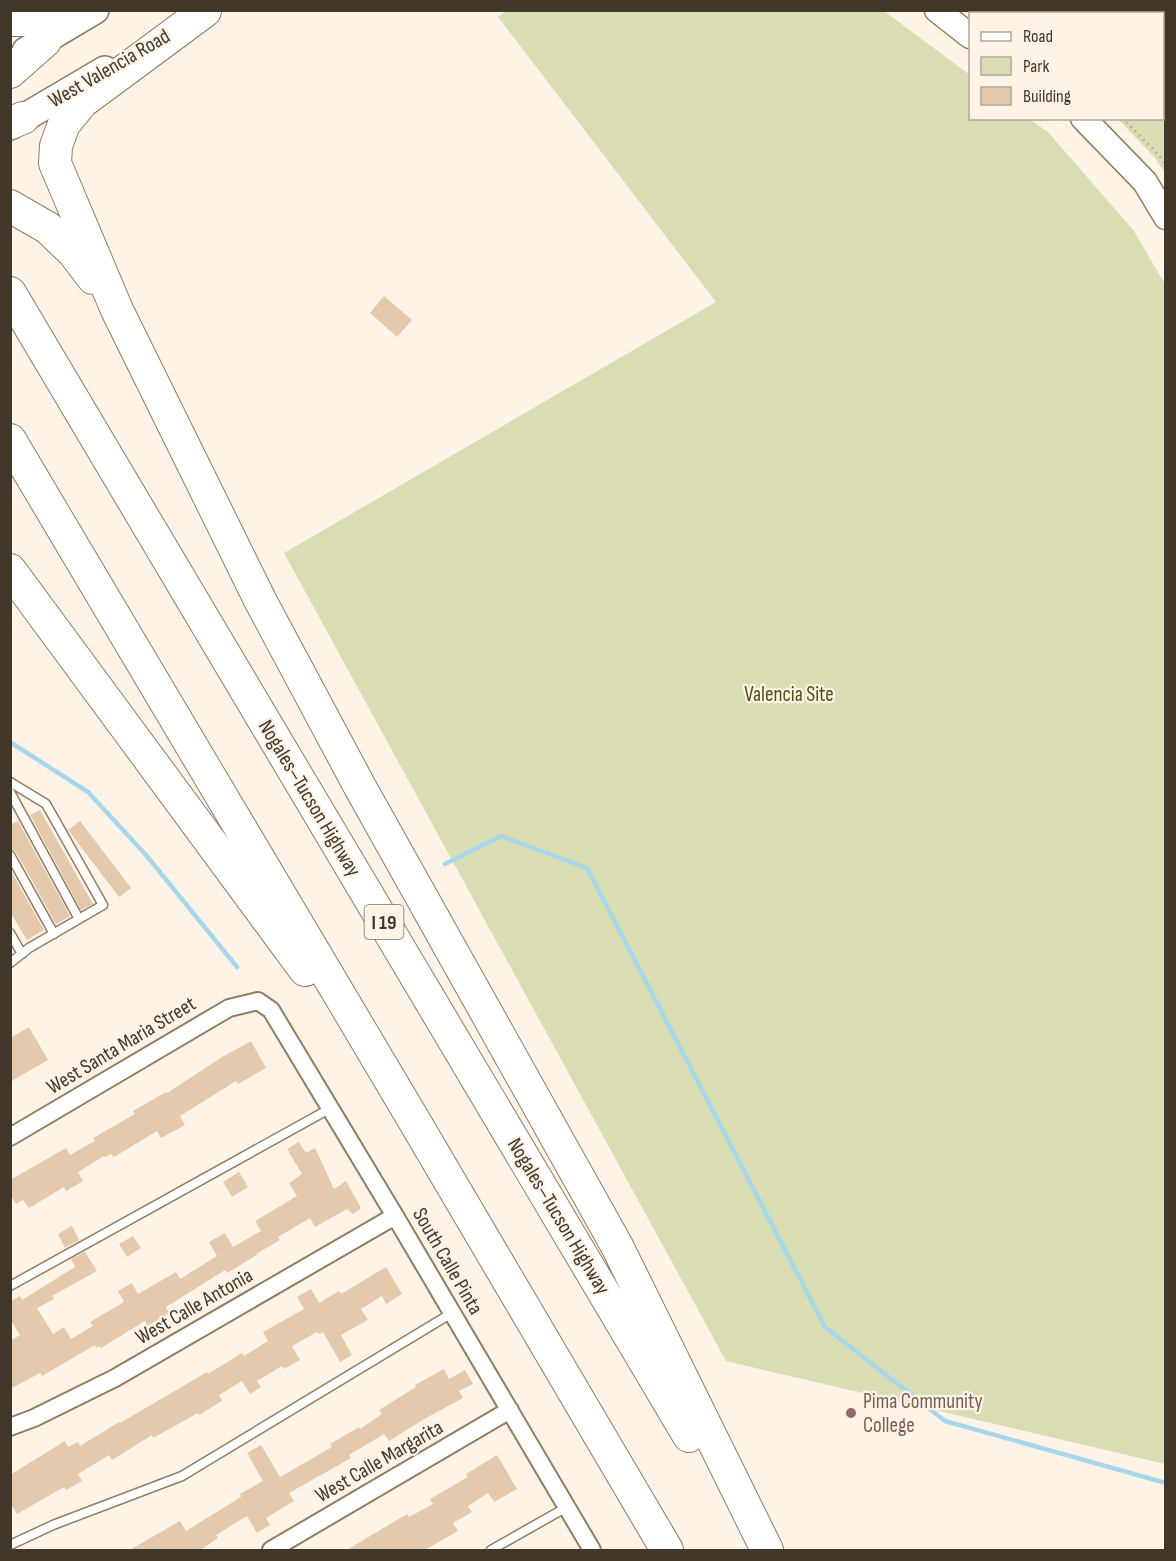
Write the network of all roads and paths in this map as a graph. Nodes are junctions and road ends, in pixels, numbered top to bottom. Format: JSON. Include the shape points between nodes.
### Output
{"nodes":[{"id":1,"x":70,"y":10,"type":"edge"},
{"id":2,"x":95,"y":10,"type":"edge"},
{"id":3,"x":937,"y":10,"type":"edge"},
{"id":4,"x":206,"y":11,"type":"edge"},
{"id":5,"x":10,"y":20,"type":"edge"},
{"id":6,"x":969,"y":35,"type":"edge"},
{"id":7,"x":45,"y":41,"type":"junction"},
{"id":8,"x":10,"y":60,"type":"edge"},
{"id":9,"x":10,"y":72,"type":"edge"},
{"id":10,"x":1085,"y":120,"type":"edge"},
{"id":11,"x":1124,"y":120,"type":"edge"},
{"id":12,"x":15,"y":122,"type":"edge"},
{"id":13,"x":1166,"y":164,"type":"edge"},
{"id":14,"x":10,"y":206,"type":"edge"},
{"id":15,"x":1166,"y":217,"type":"edge"},
{"id":16,"x":10,"y":293,"type":"edge"},
{"id":17,"x":117,"y":310,"type":"junction"},
{"id":18,"x":10,"y":440,"type":"edge"},
{"id":19,"x":10,"y":570,"type":"edge"},
{"id":20,"x":10,"y":782,"type":"edge"},
{"id":21,"x":10,"y":792,"type":"edge"},
{"id":22,"x":10,"y":855,"type":"edge"},
{"id":23,"x":79,"y":919,"type":"junction"},
{"id":24,"x":10,"y":933,"type":"edge"},
{"id":25,"x":54,"y":933,"type":"junction"},
{"id":26,"x":22,"y":954,"type":"junction"},
{"id":27,"x":10,"y":963,"type":"edge"},
{"id":28,"x":258,"y":1001,"type":"joint"},
{"id":29,"x":330,"y":1108,"type":"junction"},
{"id":30,"x":412,"y":1117,"type":"junction"},
{"id":31,"x":10,"y":1137,"type":"edge"},
{"id":32,"x":395,"y":1216,"type":"junction"},
{"id":33,"x":10,"y":1286,"type":"edge"},
{"id":34,"x":452,"y":1313,"type":"junction"},
{"id":35,"x":510,"y":1410,"type":"junction"},
{"id":36,"x":10,"y":1427,"type":"edge"},
{"id":37,"x":567,"y":1507,"type":"junction"},
{"id":38,"x":10,"y":1545,"type":"edge"},
{"id":39,"x":270,"y":1551,"type":"edge"},
{"id":40,"x":491,"y":1551,"type":"edge"},
{"id":41,"x":592,"y":1551,"type":"edge"},
{"id":42,"x":667,"y":1551,"type":"edge"},
{"id":43,"x":757,"y":1551,"type":"edge"},
{"id":44,"x":767,"y":1551,"type":"edge"}],
"edges":[{"from":1,"to":5,"type":"highway"},
{"from":2,"to":7,"type":"main road"},
{"from":3,"to":6,"type":"street"},
{"from":4,"to":12,"type":"main road","name":"West Valencia Road"},
{"from":4,"to":17,"type":"highway","via":[[82,102],[64,124],[56,146],[55,163]]},
{"from":7,"to":8,"type":"main road"},
{"from":7,"to":9,"type":"highway"},
{"from":10,"to":15,"type":"street","via":[[1145,182]]},
{"from":11,"to":13,"type":"path"},
{"from":14,"to":17,"type":"highway","via":[[48,228],[74,253]]},
{"from":16,"to":43,"type":"highway","name":"Nogales–Tucson Highway","number":"I 19"},
{"from":17,"to":44,"type":"highway","via":[[260,600],[360,788],[617,1246]]},
{"from":18,"to":30,"type":"highway"},
{"from":19,"to":30,"type":"highway"},
{"from":20,"to":23,"type":"lane","via":[[46,804],[103,905]]},
{"from":21,"to":23,"type":"lane"},
{"from":22,"to":25,"type":"lane"},
{"from":23,"to":25,"type":"lane"},
{"from":24,"to":26,"type":"lane"},
{"from":25,"to":26,"type":"lane"},
{"from":26,"to":27,"type":"lane"},
{"from":28,"to":29,"type":"street","name":"South Calle Pinta","via":[[271,1010]]},
{"from":28,"to":31,"type":"street","name":"West Santa Maria Street","via":[[229,1008]]},
{"from":29,"to":32,"type":"street","name":"South Calle Pinta"},
{"from":29,"to":33,"type":"lane"},
{"from":30,"to":42,"type":"highway"},
{"from":32,"to":34,"type":"street","name":"South Calle Pinta"},
{"from":32,"to":36,"type":"street","name":"West Calle Antonia","via":[[115,1378]]},
{"from":34,"to":35,"type":"street","name":"South Calle Pinta"},
{"from":34,"to":38,"type":"lane","via":[[182,1476]]},
{"from":35,"to":37,"type":"street","name":"South Calle Pinta"},
{"from":35,"to":39,"type":"street","name":"West Calle Margarita"},
{"from":37,"to":40,"type":"lane"},
{"from":37,"to":41,"type":"street","name":"South Calle Pinta"}]}
